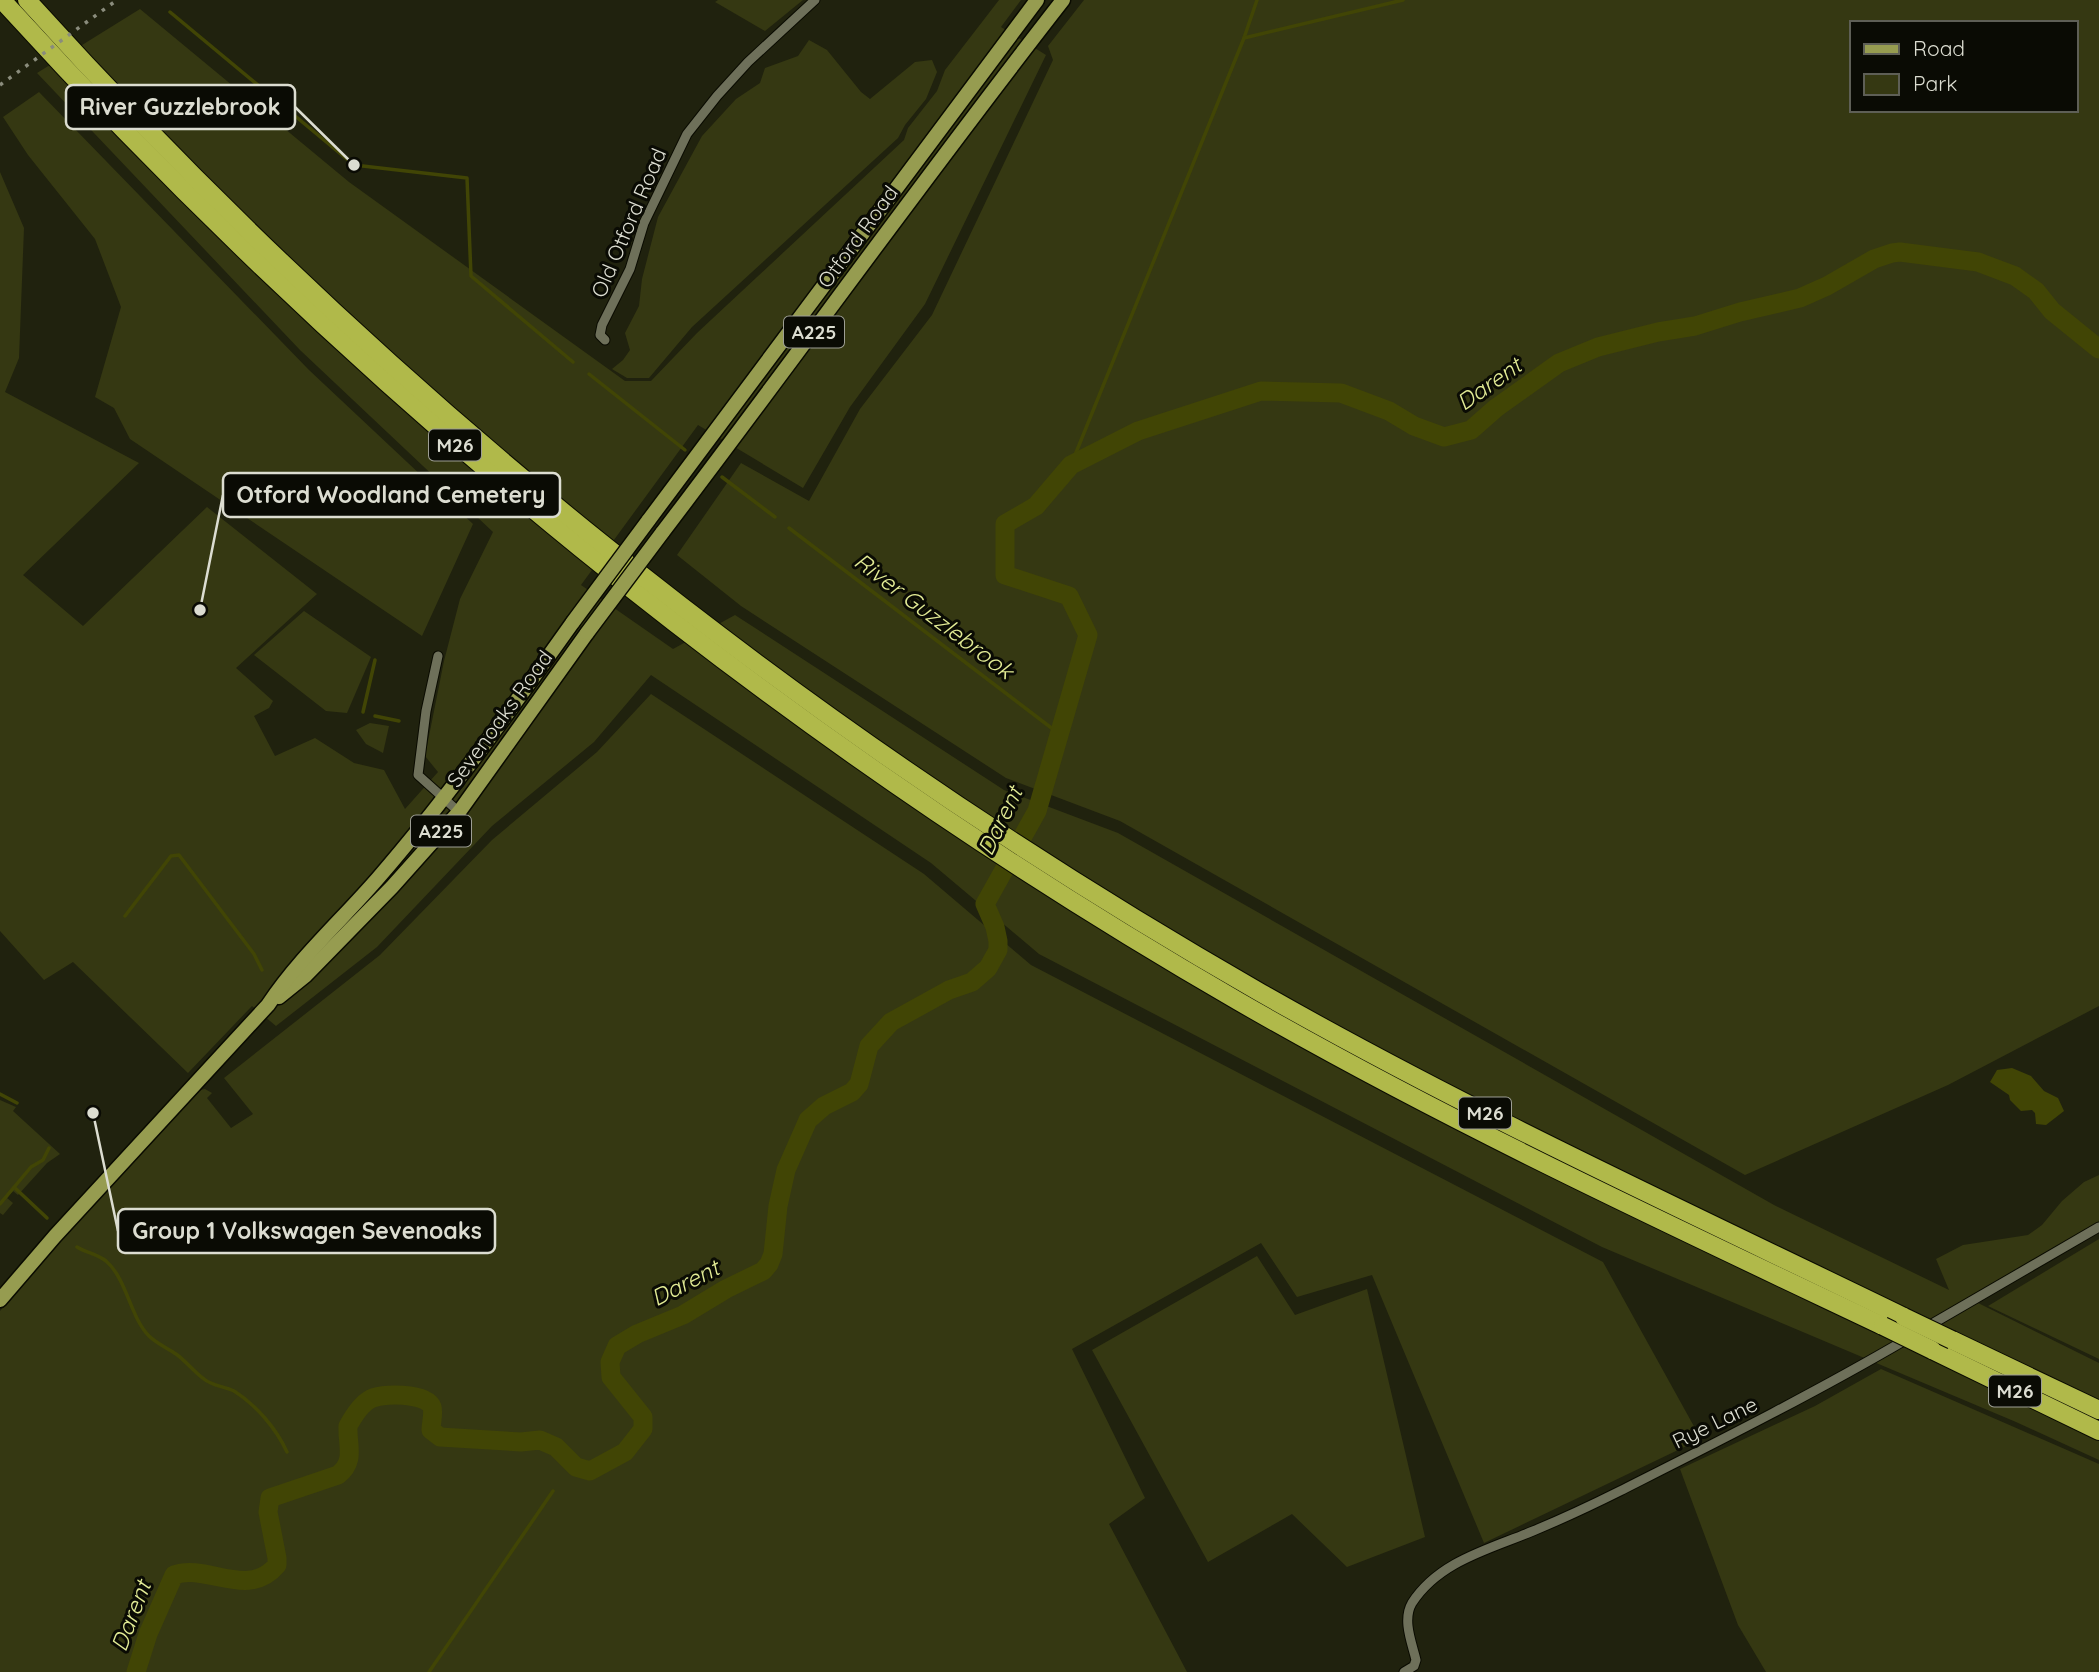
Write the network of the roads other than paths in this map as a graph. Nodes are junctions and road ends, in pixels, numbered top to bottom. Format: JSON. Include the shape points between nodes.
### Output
{"nodes":[{"id":1,"x":2,"y":0,"type":"edge"},
{"id":2,"x":27,"y":0,"type":"edge"},
{"id":3,"x":815,"y":0,"type":"edge"},
{"id":4,"x":1037,"y":0,"type":"edge"},
{"id":5,"x":1063,"y":0,"type":"edge"},
{"id":6,"x":605,"y":340,"type":"dead end"},
{"id":7,"x":573,"y":622,"type":"joint"},
{"id":8,"x":587,"y":633,"type":"joint"},
{"id":9,"x":439,"y":656,"type":"dead end"},
{"id":10,"x":443,"y":797,"type":"junction"},
{"id":11,"x":459,"y":812,"type":"junction"},
{"id":12,"x":965,"y":820,"type":"junction"},
{"id":13,"x":1074,"y":891,"type":"junction"},
{"id":14,"x":268,"y":1005,"type":"junction"},
{"id":15,"x":2099,"y":1227,"type":"edge"},
{"id":16,"x":0,"y":1300,"type":"edge"},
{"id":17,"x":2099,"y":1410,"type":"edge"},
{"id":18,"x":2099,"y":1431,"type":"edge"},
{"id":19,"x":1404,"y":1672,"type":"edge"}],
"edges":[{"from":1,"to":12,"type":"highway","number":"M26","via":[[240,248],[538,515],[818,730]]},
{"from":2,"to":12,"type":"highway","number":"M26","via":[[247,229],[477,440],[684,609]]},
{"from":3,"to":6,"type":"street","name":"Old Otford Road","via":[[748,62],[687,134],[602,325],[600,335]]},
{"from":4,"to":7,"type":"main road","name":"Otford Road","number":"A225","bridge":true},
{"from":5,"to":8,"type":"main road","name":"Otford Road","number":"A225","bridge":true},
{"from":7,"to":10,"type":"main road","name":"Sevenoaks Road","number":"A225"},
{"from":8,"to":11,"type":"main road","name":"Sevenoaks Road","number":"A225"},
{"from":9,"to":10,"type":"street","via":[[418,775]]},
{"from":10,"to":11,"type":"street"},
{"from":10,"to":14,"type":"main road","name":"Sevenoaks Road","number":"A225","via":[[379,877],[288,975]]},
{"from":11,"to":14,"type":"main road","name":"Sevenoaks Road","number":"A225","via":[[305,976]]},
{"from":12,"to":13,"type":"highway","number":"M26"},
{"from":13,"to":17,"type":"highway","number":"M26","bridge":true,"via":[[1433,1086]]},
{"from":13,"to":18,"type":"highway","number":"M26","bridge":true,"via":[[1237,1000],[1402,1091]]},
{"from":14,"to":16,"type":"main road","name":"Sevenoaks Road","number":"A225"},
{"from":15,"to":19,"type":"street","name":"Rye Lane","via":[[1769,1416],[1593,1503],[1451,1566],[1411,1604],[1407,1624],[1416,1660]]}]}
